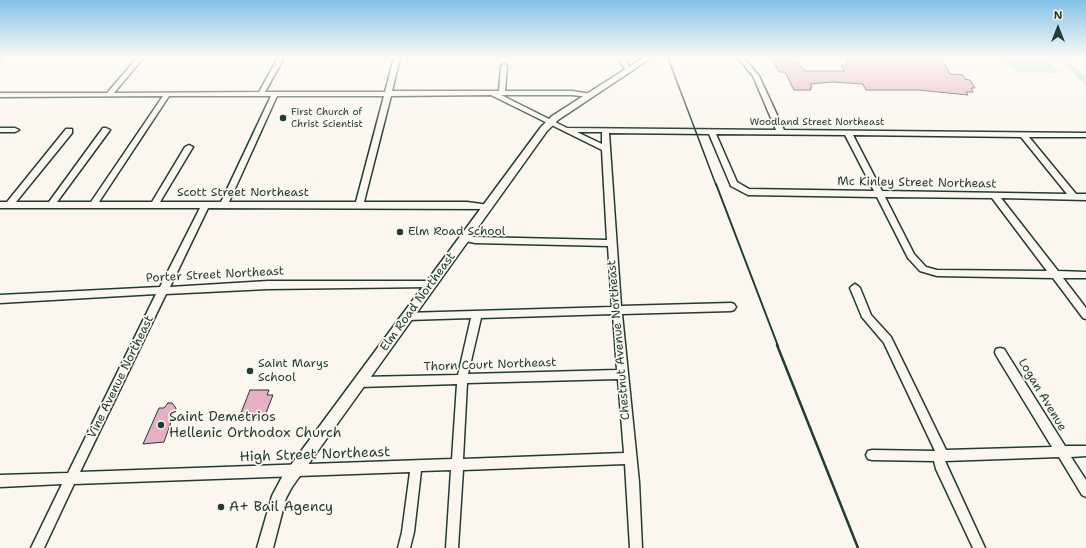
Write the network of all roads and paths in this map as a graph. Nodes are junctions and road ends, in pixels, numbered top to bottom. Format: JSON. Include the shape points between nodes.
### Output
{"nodes":[{"id":1,"x":118,"y":84,"type":"edge"},
{"id":2,"x":267,"y":84,"type":"edge"},
{"id":3,"x":389,"y":84,"type":"edge"},
{"id":4,"x":503,"y":84,"type":"edge"},
{"id":5,"x":607,"y":84,"type":"edge"},
{"id":6,"x":759,"y":84,"type":"edge"},
{"id":7,"x":492,"y":93,"type":"junction"},
{"id":8,"x":502,"y":93,"type":"junction"},
{"id":9,"x":167,"y":94,"type":"junction"},
{"id":10,"x":261,"y":94,"type":"junction"},
{"id":11,"x":275,"y":94,"type":"junction"},
{"id":12,"x":386,"y":94,"type":"junction"},
{"id":13,"x":0,"y":95,"type":"edge"},
{"id":14,"x":108,"y":95,"type":"junction"},
{"id":15,"x":589,"y":95,"type":"junction"},
{"id":16,"x":550,"y":122,"type":"junction"},
{"id":17,"x":0,"y":130,"type":"edge"},
{"id":18,"x":16,"y":130,"type":"dead end"},
{"id":19,"x":106,"y":130,"type":"dead end"},
{"id":20,"x":566,"y":130,"type":"junction"},
{"id":21,"x":69,"y":131,"type":"dead end"},
{"id":22,"x":605,"y":131,"type":"junction"},
{"id":23,"x":711,"y":131,"type":"junction"},
{"id":24,"x":781,"y":132,"type":"junction"},
{"id":25,"x":848,"y":133,"type":"junction"},
{"id":26,"x":1023,"y":134,"type":"junction"},
{"id":27,"x":1086,"y":135,"type":"edge"},
{"id":28,"x":189,"y":147,"type":"dead end"},
{"id":29,"x":606,"y":149,"type":"junction"},
{"id":30,"x":880,"y":195,"type":"junction"},
{"id":31,"x":995,"y":196,"type":"junction"},
{"id":32,"x":1074,"y":197,"type":"junction"},
{"id":33,"x":1086,"y":197,"type":"edge"},
{"id":34,"x":0,"y":205,"type":"edge"},
{"id":35,"x":9,"y":205,"type":"junction"},
{"id":36,"x":51,"y":205,"type":"junction"},
{"id":37,"x":93,"y":205,"type":"junction"},
{"id":38,"x":154,"y":205,"type":"junction"},
{"id":39,"x":205,"y":205,"type":"junction"},
{"id":40,"x":224,"y":205,"type":"junction"},
{"id":41,"x":358,"y":205,"type":"junction"},
{"id":42,"x":486,"y":207,"type":"junction"},
{"id":43,"x":464,"y":238,"type":"junction"},
{"id":44,"x":612,"y":243,"type":"junction"},
{"id":45,"x":1055,"y":275,"type":"junction"},
{"id":46,"x":1086,"y":275,"type":"edge"},
{"id":47,"x":430,"y":284,"type":"junction"},
{"id":48,"x":855,"y":288,"type":"dead end"},
{"id":49,"x":163,"y":290,"type":"junction"},
{"id":50,"x":0,"y":299,"type":"edge"},
{"id":51,"x":731,"y":307,"type":"dead end"},
{"id":52,"x":617,"y":310,"type":"junction"},
{"id":53,"x":477,"y":314,"type":"junction"},
{"id":54,"x":1086,"y":315,"type":"edge"},
{"id":55,"x":408,"y":316,"type":"junction"},
{"id":56,"x":1000,"y":352,"type":"dead end"},
{"id":57,"x":622,"y":374,"type":"junction"},
{"id":58,"x":462,"y":379,"type":"junction"},
{"id":59,"x":360,"y":382,"type":"junction"},
{"id":60,"x":1086,"y":450,"type":"edge"},
{"id":61,"x":1061,"y":452,"type":"junction"},
{"id":62,"x":872,"y":455,"type":"dead end"},
{"id":63,"x":939,"y":456,"type":"junction"},
{"id":64,"x":630,"y":458,"type":"junction"},
{"id":65,"x":457,"y":464,"type":"junction"},
{"id":66,"x":416,"y":466,"type":"junction"},
{"id":67,"x":297,"y":471,"type":"junction"},
{"id":68,"x":71,"y":479,"type":"junction"},
{"id":69,"x":0,"y":482,"type":"edge"},
{"id":70,"x":1086,"y":492,"type":"edge"},
{"id":71,"x":37,"y":548,"type":"edge"},
{"id":72,"x":265,"y":548,"type":"edge"},
{"id":73,"x":404,"y":548,"type":"edge"},
{"id":74,"x":452,"y":548,"type":"edge"},
{"id":75,"x":636,"y":548,"type":"edge"},
{"id":76,"x":979,"y":548,"type":"edge"}],
"edges":[{"from":1,"to":14,"type":"street"},
{"from":2,"to":10,"type":"street"},
{"from":3,"to":12,"type":"street"},
{"from":4,"to":8,"type":"street"},
{"from":5,"to":15,"type":"main road","name":"Elm Road Northeast"},
{"from":6,"to":24,"type":"street"},
{"from":7,"to":8,"type":"street"},
{"from":7,"to":12,"type":"street"},
{"from":7,"to":16,"type":"street","name":"Woodland Street Northeast"},
{"from":8,"to":15,"type":"street"},
{"from":9,"to":10,"type":"street"},
{"from":9,"to":14,"type":"street"},
{"from":9,"to":37,"type":"street"},
{"from":10,"to":11,"type":"street"},
{"from":11,"to":12,"type":"street"},
{"from":11,"to":40,"type":"street"},
{"from":12,"to":41,"type":"street"},
{"from":13,"to":14,"type":"street"},
{"from":15,"to":16,"type":"main road","name":"Elm Road Northeast"},
{"from":16,"to":20,"type":"street","name":"Woodland Street Northeast"},
{"from":16,"to":42,"type":"main road","name":"Elm Road Northeast"},
{"from":17,"to":18,"type":"street"},
{"from":19,"to":36,"type":"street"},
{"from":20,"to":22,"type":"street","name":"Woodland Street Northeast"},
{"from":20,"to":29,"type":"street"},
{"from":21,"to":35,"type":"street"},
{"from":22,"to":23,"type":"street","name":"Woodland Street Northeast"},
{"from":22,"to":29,"type":"street","name":"Chestnut Avenue Northeast"},
{"from":23,"to":24,"type":"street","name":"Woodland Street Northeast"},
{"from":23,"to":30,"type":"street","name":"Mc Kinley Street Northeast","via":[[734,184],[748,192]]},
{"from":24,"to":25,"type":"street","name":"Woodland Street Northeast"},
{"from":25,"to":26,"type":"street","name":"Woodland Street Northeast"},
{"from":25,"to":30,"type":"street"},
{"from":26,"to":27,"type":"street","name":"Woodland Street Northeast"},
{"from":26,"to":32,"type":"street"},
{"from":28,"to":38,"type":"street"},
{"from":29,"to":44,"type":"street","name":"Chestnut Avenue Northeast"},
{"from":30,"to":31,"type":"street","name":"Mc Kinley Street Northeast"},
{"from":30,"to":45,"type":"street","via":[[911,256],[923,269],[937,273]]},
{"from":31,"to":32,"type":"street","name":"Mc Kinley Street Northeast"},
{"from":31,"to":45,"type":"street"},
{"from":32,"to":33,"type":"street","name":"Mc Kinley Street Northeast"},
{"from":34,"to":35,"type":"street","name":"Scott Street Northeast"},
{"from":35,"to":36,"type":"street","name":"Scott Street Northeast"},
{"from":36,"to":37,"type":"street","name":"Scott Street Northeast"},
{"from":37,"to":38,"type":"street","name":"Scott Street Northeast"},
{"from":38,"to":39,"type":"street","name":"Scott Street Northeast"},
{"from":39,"to":40,"type":"street","name":"Scott Street Northeast"},
{"from":39,"to":49,"type":"street","name":"Vine Avenue Northeast"},
{"from":40,"to":41,"type":"street","name":"Scott Street Northeast"},
{"from":41,"to":42,"type":"street","name":"Scott Street Northeast"},
{"from":42,"to":43,"type":"main road","name":"Elm Road Northeast"},
{"from":43,"to":44,"type":"street"},
{"from":43,"to":47,"type":"main road","name":"Elm Road Northeast"},
{"from":44,"to":52,"type":"street","name":"Chestnut Avenue Northeast"},
{"from":45,"to":46,"type":"street"},
{"from":45,"to":54,"type":"street"},
{"from":47,"to":49,"type":"street","name":"Porter Street Northeast","via":[[268,285]]},
{"from":47,"to":55,"type":"main road","name":"Elm Road Northeast"},
{"from":48,"to":63,"type":"street","via":[[867,317],[888,340],[941,451]]},
{"from":49,"to":50,"type":"street","name":"Porter Street Northeast"},
{"from":49,"to":68,"type":"street","name":"Vine Avenue Northeast"},
{"from":51,"to":52,"type":"street"},
{"from":52,"to":53,"type":"street"},
{"from":52,"to":57,"type":"street","name":"Chestnut Avenue Northeast"},
{"from":53,"to":55,"type":"street"},
{"from":53,"to":58,"type":"street"},
{"from":55,"to":59,"type":"main road","name":"Elm Road Northeast"},
{"from":56,"to":61,"type":"street","name":"Logan Avenue"},
{"from":57,"to":58,"type":"street","name":"Thorn Court Northeast"},
{"from":57,"to":64,"type":"street","name":"Chestnut Avenue Northeast"},
{"from":58,"to":59,"type":"street","name":"Thorn Court Northeast"},
{"from":58,"to":65,"type":"street"},
{"from":59,"to":67,"type":"main road","name":"Elm Road Northeast"},
{"from":60,"to":61,"type":"street"},
{"from":61,"to":63,"type":"street"},
{"from":61,"to":70,"type":"street","name":"Logan Avenue"},
{"from":62,"to":63,"type":"street"},
{"from":63,"to":76,"type":"street","via":[[940,465]]},
{"from":64,"to":65,"type":"street","name":"High Street Northeast"},
{"from":64,"to":75,"type":"street","name":"Chestnut Avenue Northeast","via":[[634,482]]},
{"from":65,"to":66,"type":"street","name":"High Street Northeast"},
{"from":65,"to":74,"type":"street"},
{"from":66,"to":67,"type":"street","name":"High Street Northeast"},
{"from":66,"to":73,"type":"street"},
{"from":67,"to":68,"type":"street","name":"High Street Northeast"},
{"from":67,"to":72,"type":"main road","name":"Elm Road Northeast","via":[[279,496]]},
{"from":68,"to":69,"type":"street","name":"High Street Northeast"},
{"from":68,"to":71,"type":"street","name":"Vine Avenue Northeast"}]}
